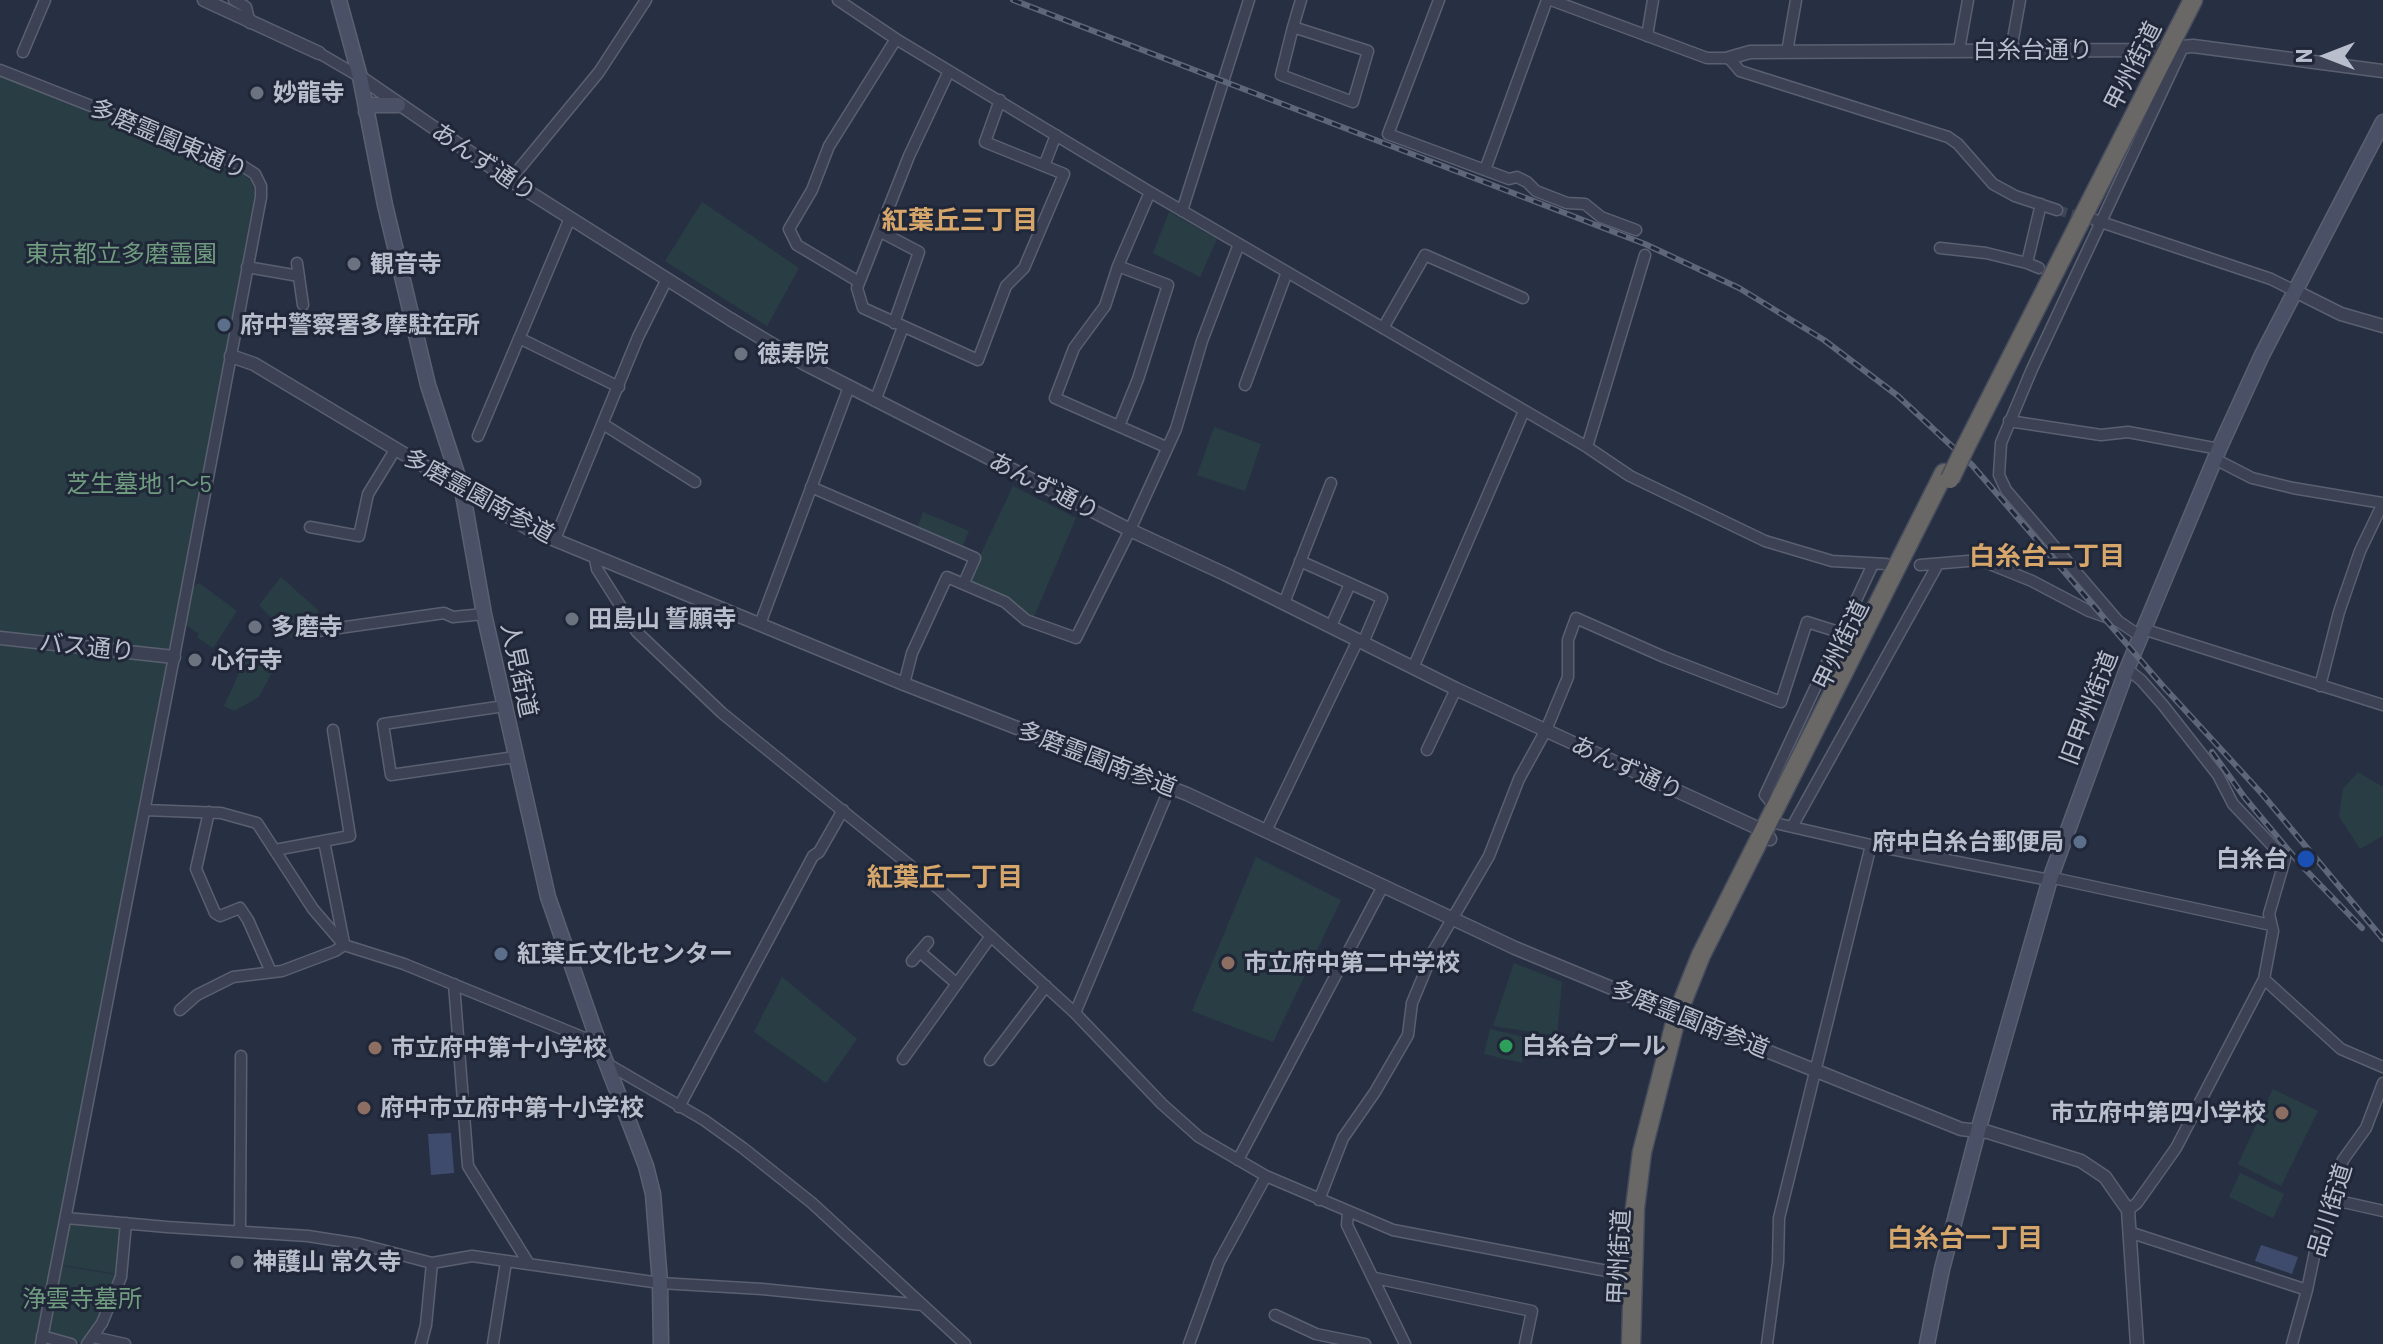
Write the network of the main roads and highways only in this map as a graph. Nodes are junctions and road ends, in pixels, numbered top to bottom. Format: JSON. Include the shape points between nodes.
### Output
{"nodes":[{"id":1,"x":339,"y":0,"type":"edge"},
{"id":2,"x":2180,"y":0,"type":"edge"},
{"id":3,"x":2193,"y":0,"type":"edge"},
{"id":4,"x":2169,"y":48,"type":"junction"},
{"id":5,"x":398,"y":105,"type":"road end"},
{"id":6,"x":366,"y":112,"type":"junction"},
{"id":7,"x":2383,"y":122,"type":"edge"},
{"id":8,"x":1682,"y":1016,"type":"junction"},
{"id":9,"x":661,"y":1344,"type":"edge"},
{"id":10,"x":1631,"y":1344,"type":"edge"},
{"id":11,"x":1640,"y":1344,"type":"edge"},
{"id":12,"x":1927,"y":1344,"type":"edge"}],
"edges":[{"from":1,"to":6,"type":"main road","name":"人見街道"},
{"from":2,"to":4,"type":"highway","name":"甲州街道"},
{"from":3,"to":4,"type":"highway","name":"甲州街道"},
{"from":4,"to":8,"type":"highway","name":"甲州街道","via":[[1962,445]]},
{"from":5,"to":6,"type":"main road","via":[[373,105]]},
{"from":6,"to":9,"type":"main road","name":"人見街道","via":[[428,385],[462,489],[484,614],[548,897],[653,1194]]},
{"from":7,"to":12,"type":"main road","name":"旧甲州街道","via":[[2268,343],[2127,669],[2050,879],[1978,1131]]},
{"from":8,"to":10,"type":"highway","name":"甲州街道","via":[[1642,1152]]},
{"from":8,"to":11,"type":"highway","name":"甲州街道","via":[[1651,1155]]}]}
